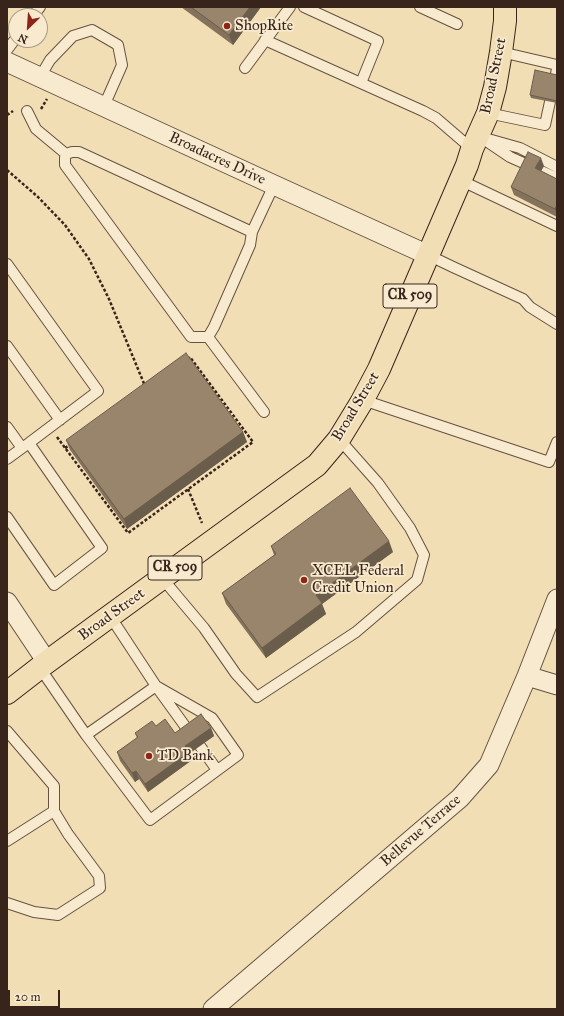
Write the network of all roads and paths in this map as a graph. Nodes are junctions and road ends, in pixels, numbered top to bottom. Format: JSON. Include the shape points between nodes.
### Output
{"nodes":[{"id":1,"x":290,"y":7,"type":"edge"},
{"id":2,"x":304,"y":7,"type":"edge"},
{"id":3,"x":505,"y":7,"type":"edge"},
{"id":4,"x":424,"y":8,"type":"edge"},
{"id":5,"x":457,"y":24,"type":"dead end"},
{"id":6,"x":266,"y":40,"type":"junction"},
{"id":7,"x":501,"y":52,"type":"junction"},
{"id":8,"x":7,"y":62,"type":"edge"},
{"id":9,"x":557,"y":65,"type":"edge"},
{"id":10,"x":245,"y":68,"type":"dead end"},
{"id":11,"x":557,"y":69,"type":"edge"},
{"id":12,"x":48,"y":80,"type":"junction"},
{"id":13,"x":361,"y":83,"type":"junction"},
{"id":14,"x":104,"y":106,"type":"junction"},
{"id":15,"x":27,"y":111,"type":"joint"},
{"id":16,"x":488,"y":112,"type":"junction"},
{"id":17,"x":476,"y":143,"type":"junction"},
{"id":18,"x":66,"y":154,"type":"junction"},
{"id":19,"x":557,"y":167,"type":"edge"},
{"id":20,"x":7,"y":170,"type":"edge"},
{"id":21,"x":557,"y":178,"type":"edge"},
{"id":22,"x":460,"y":180,"type":"junction"},
{"id":23,"x":274,"y":185,"type":"junction"},
{"id":24,"x":557,"y":226,"type":"edge"},
{"id":25,"x":252,"y":232,"type":"junction"},
{"id":26,"x":428,"y":255,"type":"junction"},
{"id":27,"x":7,"y":264,"type":"edge"},
{"id":28,"x":557,"y":324,"type":"edge"},
{"id":29,"x":208,"y":337,"type":"junction"},
{"id":30,"x":7,"y":346,"type":"edge"},
{"id":31,"x":184,"y":362,"type":"edge"},
{"id":32,"x":147,"y":390,"type":"edge"},
{"id":33,"x":362,"y":400,"type":"junction"},
{"id":34,"x":264,"y":412,"type":"dead end"},
{"id":35,"x":60,"y":420,"type":"junction"},
{"id":36,"x":7,"y":427,"type":"edge"},
{"id":37,"x":50,"y":427,"type":"junction"},
{"id":38,"x":339,"y":440,"type":"junction"},
{"id":39,"x":557,"y":442,"type":"edge"},
{"id":40,"x":72,"y":444,"type":"edge"},
{"id":41,"x":26,"y":445,"type":"junction"},
{"id":42,"x":65,"y":448,"type":"junction"},
{"id":43,"x":7,"y":459,"type":"edge"},
{"id":44,"x":188,"y":489,"type":"junction"},
{"id":45,"x":7,"y":517,"type":"edge"},
{"id":46,"x":202,"y":523,"type":"dead end"},
{"id":47,"x":162,"y":578,"type":"junction"},
{"id":48,"x":557,"y":599,"type":"edge"},
{"id":49,"x":7,"y":602,"type":"edge"},
{"id":50,"x":110,"y":616,"type":"junction"},
{"id":51,"x":44,"y":665,"type":"junction"},
{"id":52,"x":527,"y":676,"type":"junction"},
{"id":53,"x":557,"y":685,"type":"edge"},
{"id":54,"x":156,"y":686,"type":"junction"},
{"id":55,"x":7,"y":693,"type":"edge"},
{"id":56,"x":7,"y":731,"type":"edge"},
{"id":57,"x":190,"y":733,"type":"edge"},
{"id":58,"x":86,"y":735,"type":"junction"},
{"id":59,"x":200,"y":746,"type":"edge"},
{"id":60,"x":217,"y":770,"type":"junction"},
{"id":61,"x":54,"y":811,"type":"junction"},
{"id":62,"x":7,"y":841,"type":"edge"},
{"id":63,"x":7,"y":903,"type":"edge"},
{"id":64,"x":213,"y":1009,"type":"edge"}],
"edges":[{"from":1,"to":6,"type":"lane"},
{"from":2,"to":13,"type":"lane","via":[[378,41]]},
{"from":3,"to":7,"type":"main road","name":"Broad Street","number":"CR 509"},
{"from":4,"to":5,"type":"lane"},
{"from":6,"to":10,"type":"lane"},
{"from":6,"to":13,"type":"lane"},
{"from":7,"to":9,"type":"lane"},
{"from":7,"to":16,"type":"main road","name":"Broad Street","number":"CR 509"},
{"from":8,"to":12,"type":"street","name":"Broadacres Drive"},
{"from":11,"to":16,"type":"lane","via":[[545,125]]},
{"from":12,"to":14,"type":"street","name":"Broadacres Drive"},
{"from":12,"to":14,"type":"lane","via":[[50,60],[73,36],[92,30],[118,45],[122,65]]},
{"from":12,"to":15,"type":"path","via":[[41,110]]},
{"from":13,"to":17,"type":"lane","via":[[423,111]]},
{"from":14,"to":23,"type":"street","name":"Broadacres Drive"},
{"from":15,"to":18,"type":"lane","via":[[36,129]]},
{"from":16,"to":17,"type":"main road","name":"Broad Street","number":"CR 509"},
{"from":17,"to":19,"type":"lane","via":[[520,148]]},
{"from":17,"to":21,"type":"lane"},
{"from":17,"to":22,"type":"main road","name":"Broad Street","number":"CR 509"},
{"from":18,"to":25,"type":"lane","via":[[79,152]]},
{"from":18,"to":29,"type":"lane","via":[[65,165],[191,337]]},
{"from":20,"to":32,"type":"path","via":[[38,197],[65,226],[89,259],[109,299]]},
{"from":22,"to":24,"type":"lane"},
{"from":22,"to":26,"type":"main road","name":"Broad Street","number":"CR 509"},
{"from":23,"to":25,"type":"lane"},
{"from":23,"to":26,"type":"street","name":"Broadacres Drive"},
{"from":25,"to":29,"type":"lane","via":[[250,245]]},
{"from":26,"to":28,"type":"lane","via":[[523,299],[530,308]]},
{"from":26,"to":33,"type":"main road","name":"Broad Street","number":"CR 509","via":[[379,369]]},
{"from":27,"to":35,"type":"lane","via":[[98,390]]},
{"from":29,"to":34,"type":"lane"},
{"from":30,"to":35,"type":"lane"},
{"from":31,"to":44,"type":"path","via":[[190,357],[253,442]]},
{"from":33,"to":38,"type":"main road","name":"Broad Street","number":"CR 509"},
{"from":33,"to":39,"type":"lane","via":[[549,462]]},
{"from":35,"to":37,"type":"lane"},
{"from":36,"to":41,"type":"lane"},
{"from":37,"to":41,"type":"lane"},
{"from":37,"to":42,"type":"path"},
{"from":38,"to":47,"type":"main road","name":"Broad Street","number":"CR 509","via":[[316,465]]},
{"from":38,"to":47,"type":"lane","via":[[378,483],[410,528],[424,555],[417,580],[356,632],[257,697],[236,674],[204,628]]},
{"from":40,"to":42,"type":"path"},
{"from":41,"to":43,"type":"lane"},
{"from":41,"to":45,"type":"lane","via":[[102,548],[54,585]]},
{"from":42,"to":44,"type":"path","via":[[128,533]]},
{"from":44,"to":46,"type":"path"},
{"from":47,"to":50,"type":"main road","name":"Broad Street","number":"CR 509"},
{"from":48,"to":52,"type":"street","name":"Bellevue Terrace"},
{"from":49,"to":51,"type":"street"},
{"from":50,"to":51,"type":"main road","name":"Broad Street","number":"CR 509"},
{"from":50,"to":54,"type":"lane"},
{"from":51,"to":55,"type":"main road","name":"Broad Street","number":"CR 509"},
{"from":51,"to":58,"type":"lane"},
{"from":52,"to":53,"type":"street"},
{"from":52,"to":64,"type":"street","name":"Bellevue Terrace","via":[[489,765],[460,798]]},
{"from":54,"to":57,"type":"lane"},
{"from":54,"to":58,"type":"lane"},
{"from":54,"to":60,"type":"lane","via":[[212,718],[238,755]]},
{"from":56,"to":61,"type":"lane","via":[[54,786]]},
{"from":58,"to":60,"type":"lane","via":[[150,820]]},
{"from":59,"to":60,"type":"lane"},
{"from":61,"to":62,"type":"lane"},
{"from":61,"to":63,"type":"lane","via":[[99,876],[100,888],[58,915],[34,912]]}]}
